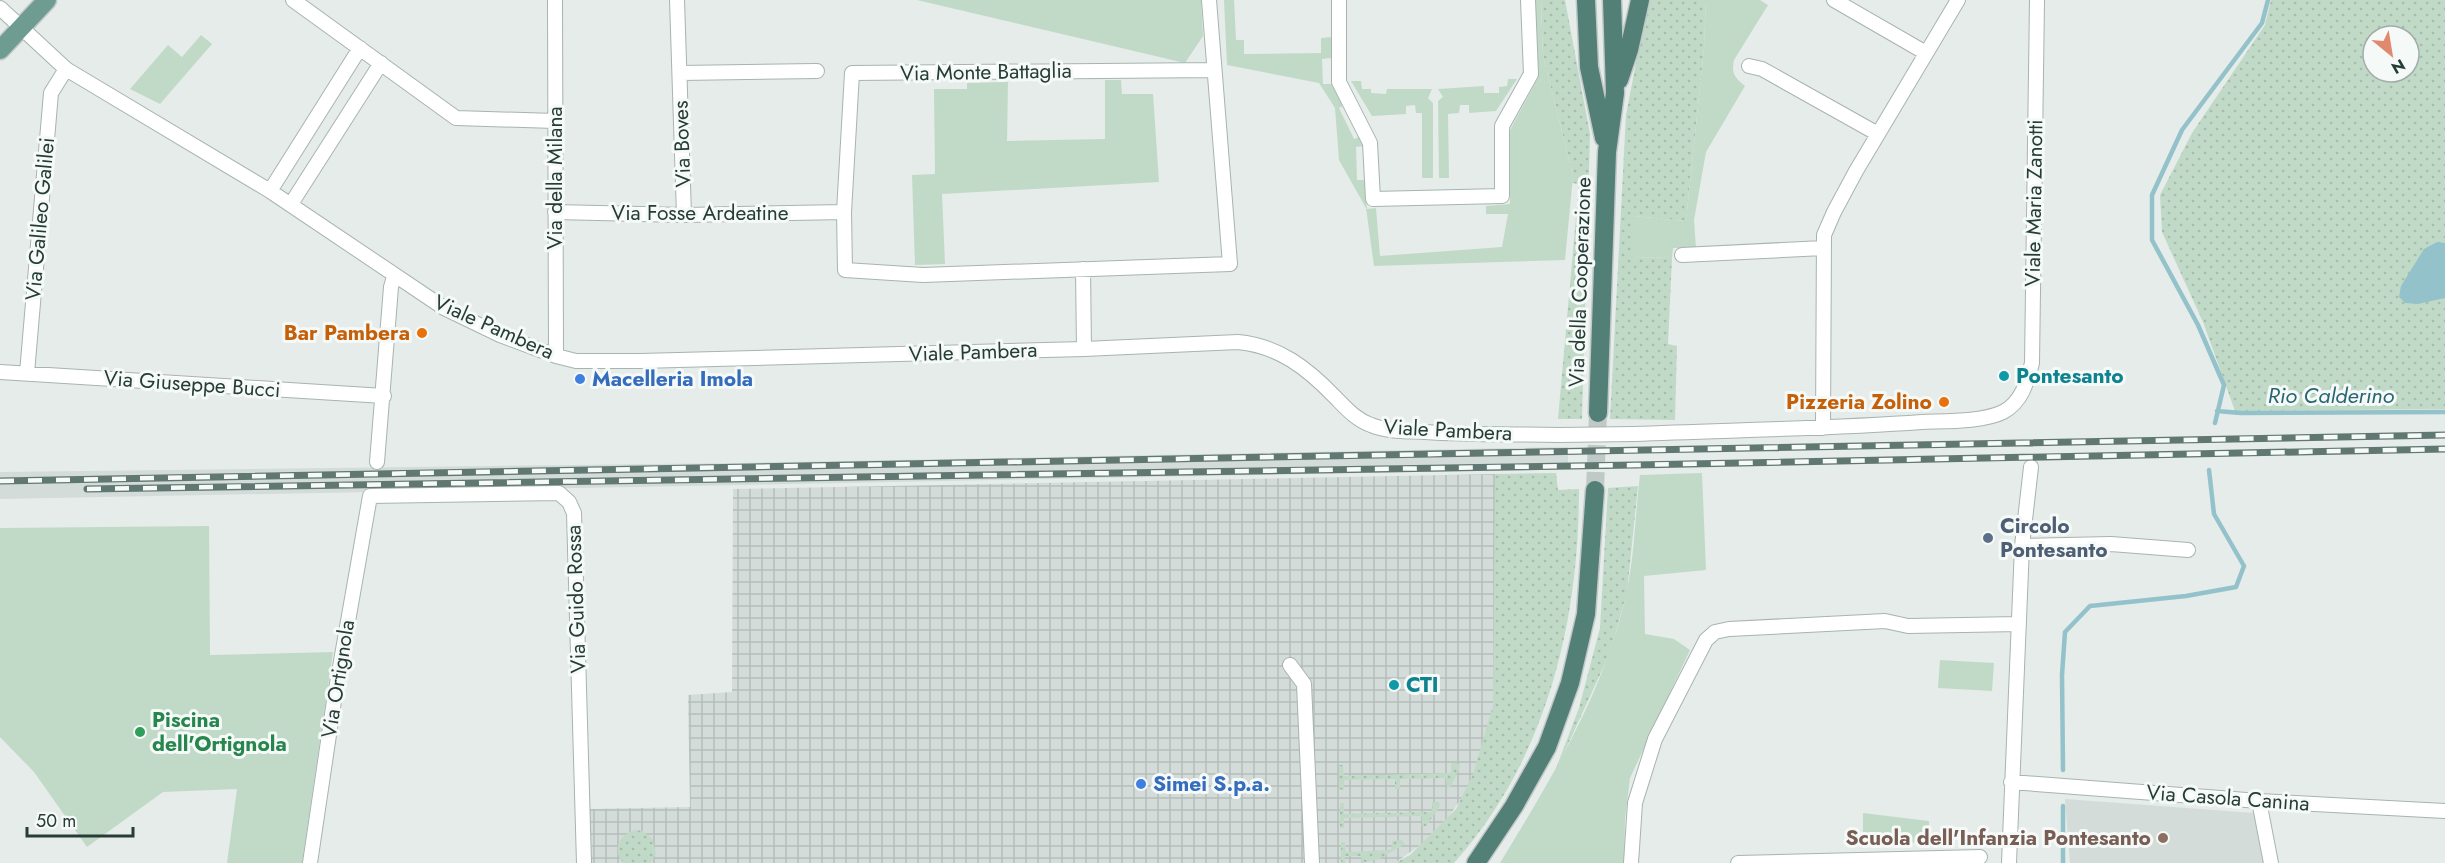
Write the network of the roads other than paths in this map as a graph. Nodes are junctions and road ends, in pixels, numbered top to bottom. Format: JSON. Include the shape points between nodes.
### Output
{"nodes":[{"id":1,"x":47,"y":0,"type":"edge"},
{"id":2,"x":293,"y":0,"type":"edge"},
{"id":3,"x":555,"y":0,"type":"edge"},
{"id":4,"x":678,"y":0,"type":"edge"},
{"id":5,"x":1209,"y":0,"type":"edge"},
{"id":6,"x":1339,"y":0,"type":"edge"},
{"id":7,"x":1528,"y":0,"type":"edge"},
{"id":8,"x":1576,"y":0,"type":"edge"},
{"id":9,"x":1586,"y":0,"type":"edge"},
{"id":10,"x":1612,"y":0,"type":"edge"},
{"id":11,"x":1640,"y":0,"type":"edge"},
{"id":12,"x":1834,"y":0,"type":"edge"},
{"id":13,"x":1958,"y":0,"type":"edge"},
{"id":14,"x":2037,"y":0,"type":"edge"},
{"id":15,"x":0,"y":8,"type":"edge"},
{"id":16,"x":21,"y":28,"type":"junction"},
{"id":17,"x":360,"y":48,"type":"junction"},
{"id":18,"x":0,"y":50,"type":"edge"},
{"id":19,"x":1926,"y":53,"type":"junction"},
{"id":20,"x":381,"y":63,"type":"junction"},
{"id":21,"x":1749,"y":66,"type":"dead end"},
{"id":22,"x":1589,"y":67,"type":"junction"},
{"id":23,"x":66,"y":69,"type":"junction"},
{"id":24,"x":1214,"y":70,"type":"junction"},
{"id":25,"x":817,"y":71,"type":"dead end"},
{"id":26,"x":680,"y":73,"type":"junction"},
{"id":27,"x":1615,"y":93,"type":"junction"},
{"id":28,"x":555,"y":122,"type":"junction"},
{"id":29,"x":1878,"y":134,"type":"junction"},
{"id":30,"x":1607,"y":152,"type":"junction"},
{"id":31,"x":270,"y":191,"type":"junction"},
{"id":32,"x":291,"y":204,"type":"junction"},
{"id":33,"x":555,"y":212,"type":"junction"},
{"id":34,"x":844,"y":212,"type":"junction"},
{"id":35,"x":684,"y":215,"type":"junction"},
{"id":36,"x":1823,"y":248,"type":"junction"},
{"id":37,"x":1682,"y":255,"type":"dead end"},
{"id":38,"x":1083,"y":269,"type":"junction"},
{"id":39,"x":394,"y":277,"type":"junction"},
{"id":40,"x":1084,"y":349,"type":"junction"},
{"id":41,"x":556,"y":356,"type":"junction"},
{"id":42,"x":0,"y":372,"type":"edge"},
{"id":43,"x":27,"y":373,"type":"junction"},
{"id":44,"x":384,"y":396,"type":"junction"},
{"id":45,"x":2015,"y":403,"type":"joint"},
{"id":46,"x":1598,"y":413,"type":"tunnel mouth"},
{"id":47,"x":1822,"y":428,"type":"junction"},
{"id":48,"x":377,"y":462,"type":"dead end"},
{"id":49,"x":2031,"y":467,"type":"dead end"},
{"id":50,"x":1595,"y":490,"type":"tunnel mouth"},
{"id":51,"x":370,"y":496,"type":"joint"},
{"id":52,"x":2022,"y":546,"type":"junction"},
{"id":53,"x":2188,"y":550,"type":"dead end"},
{"id":54,"x":2019,"y":624,"type":"junction"},
{"id":55,"x":1290,"y":665,"type":"dead end"},
{"id":56,"x":2011,"y":782,"type":"junction"},
{"id":57,"x":2259,"y":801,"type":"junction"},
{"id":58,"x":2445,"y":811,"type":"edge"},
{"id":59,"x":1980,"y":857,"type":"dead end"},
{"id":60,"x":310,"y":863,"type":"edge"},
{"id":61,"x":584,"y":863,"type":"edge"},
{"id":62,"x":1312,"y":863,"type":"edge"},
{"id":63,"x":1476,"y":863,"type":"edge"},
{"id":64,"x":1631,"y":863,"type":"edge"},
{"id":65,"x":1738,"y":863,"type":"edge"},
{"id":66,"x":2009,"y":863,"type":"edge"},
{"id":67,"x":2271,"y":863,"type":"edge"}],
"edges":[{"from":1,"to":16,"type":"main road"},
{"from":2,"to":17,"type":"street"},
{"from":3,"to":28,"type":"street","name":"Via della Milana"},
{"from":4,"to":26,"type":"street","name":"Via Boves"},
{"from":5,"to":24,"type":"street"},
{"from":6,"to":7,"type":"street","via":[[1339,82],[1370,142],[1372,199],[1502,196],[1502,126],[1531,74]]},
{"from":8,"to":22,"type":"highway"},
{"from":9,"to":22,"type":"highway","name":"Via della Cooperazione"},
{"from":10,"to":27,"type":"highway","name":"Via della Cooperazione"},
{"from":11,"to":27,"type":"highway"},
{"from":12,"to":19,"type":"street"},
{"from":13,"to":19,"type":"street"},
{"from":14,"to":45,"type":"street","name":"Viale Maria Zanotti","via":[[2032,363]]},
{"from":15,"to":16,"type":"street","name":"Viale Pambera"},
{"from":16,"to":18,"type":"main road"},
{"from":16,"to":23,"type":"street","name":"Viale Pambera"},
{"from":17,"to":20,"type":"street"},
{"from":17,"to":31,"type":"street"},
{"from":19,"to":29,"type":"street"},
{"from":20,"to":28,"type":"street","via":[[456,118]]},
{"from":20,"to":32,"type":"street"},
{"from":21,"to":29,"type":"street","via":[[1762,69]]},
{"from":22,"to":30,"type":"highway","name":"Via della Cooperazione"},
{"from":23,"to":31,"type":"street","name":"Viale Pambera"},
{"from":23,"to":43,"type":"street","name":"Via Galileo Galilei","via":[[51,93]]},
{"from":24,"to":34,"type":"street","name":"Via Monte Battaglia","via":[[852,74]]},
{"from":24,"to":38,"type":"street","name":"Via Monte Battaglia","via":[[1230,264]]},
{"from":25,"to":26,"type":"street","name":"Via Boves"},
{"from":26,"to":35,"type":"street","name":"Via Boves"},
{"from":27,"to":30,"type":"highway","name":"Via della Cooperazione"},
{"from":28,"to":33,"type":"street","name":"Via della Milana"},
{"from":29,"to":36,"type":"street","via":[[1834,212]]},
{"from":30,"to":46,"type":"highway","name":"Via della Cooperazione"},
{"from":31,"to":32,"type":"street","name":"Viale Pambera"},
{"from":32,"to":39,"type":"street","name":"Viale Pambera"},
{"from":33,"to":35,"type":"street","name":"Via Fosse Ardeatine"},
{"from":33,"to":41,"type":"street","name":"Via della Milana"},
{"from":34,"to":35,"type":"street","name":"Via Fosse Ardeatine"},
{"from":34,"to":38,"type":"street","name":"Via Monte Battaglia","via":[[845,270],[923,275]]},
{"from":36,"to":37,"type":"street"},
{"from":36,"to":47,"type":"street"},
{"from":38,"to":40,"type":"street"},
{"from":39,"to":41,"type":"street","name":"Viale Pambera","via":[[444,308]]},
{"from":39,"to":44,"type":"street"},
{"from":40,"to":41,"type":"street","name":"Viale Pambera","via":[[640,361],[576,361]]},
{"from":40,"to":47,"type":"street","name":"Viale Pambera","bridge":true,"via":[[1258,344],[1297,362],[1352,414],[1385,430],[1559,435]]},
{"from":42,"to":43,"type":"street","name":"Via Giuseppe Bucci"},
{"from":43,"to":44,"type":"street","name":"Via Giuseppe Bucci"},
{"from":44,"to":48,"type":"street"},
{"from":45,"to":47,"type":"street","name":"Viale Pambera","via":[[2002,413],[1975,418]]},
{"from":49,"to":52,"type":"street"},
{"from":50,"to":63,"type":"highway","via":[[1586,614],[1570,683],[1547,747]]},
{"from":51,"to":60,"type":"street","name":"Via Ortignola"},
{"from":51,"to":61,"type":"street","name":"Via Guido Rossa","via":[[559,493],[569,502],[574,513]]},
{"from":52,"to":53,"type":"street","via":[[2111,544]]},
{"from":52,"to":54,"type":"street"},
{"from":54,"to":56,"type":"street"},
{"from":54,"to":64,"type":"street","via":[[1908,626],[1885,621],[1730,628],[1715,632],[1706,640],[1655,739],[1635,803]]},
{"from":55,"to":62,"type":"street","via":[[1304,684]]},
{"from":56,"to":57,"type":"street","name":"Via Casola Canina"},
{"from":56,"to":66,"type":"street"},
{"from":57,"to":58,"type":"street","name":"Via Casola Canina"},
{"from":57,"to":67,"type":"street"},
{"from":59,"to":65,"type":"street"}]}
